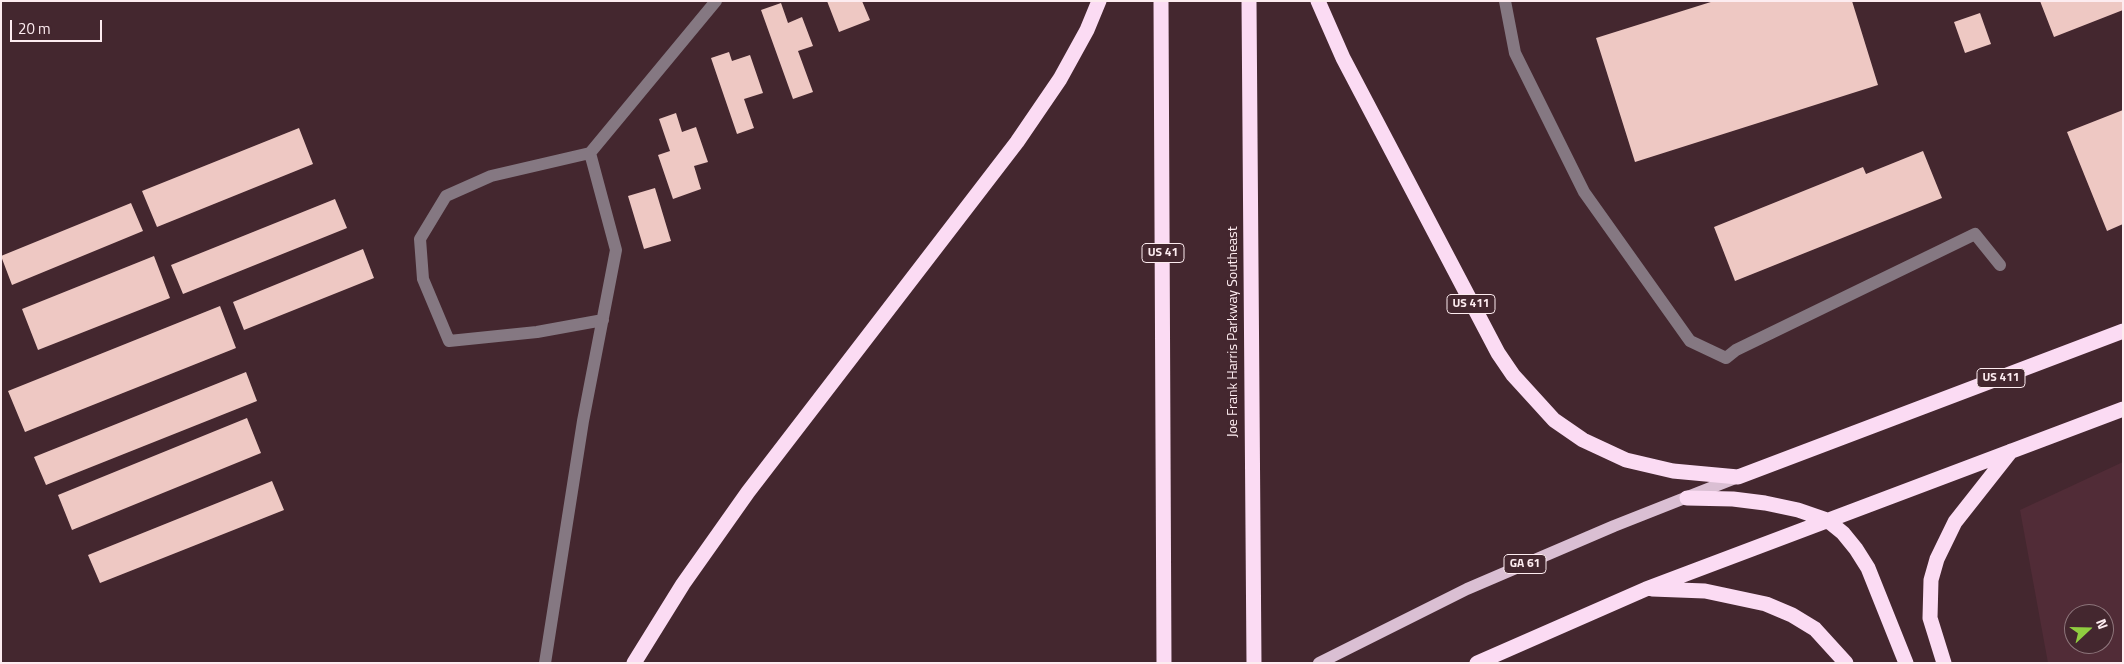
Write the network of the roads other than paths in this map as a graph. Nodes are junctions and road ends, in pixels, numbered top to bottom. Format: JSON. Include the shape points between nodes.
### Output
{"nodes":[{"id":1,"x":716,"y":1,"type":"edge"},
{"id":2,"x":1099,"y":1,"type":"edge"},
{"id":3,"x":1161,"y":1,"type":"edge"},
{"id":4,"x":1249,"y":1,"type":"edge"},
{"id":5,"x":1318,"y":1,"type":"edge"},
{"id":6,"x":1505,"y":1,"type":"edge"},
{"id":7,"x":590,"y":152,"type":"junction"},
{"id":8,"x":2000,"y":265,"type":"dead end"},
{"id":9,"x":603,"y":320,"type":"junction"},
{"id":10,"x":2123,"y":331,"type":"edge"},
{"id":11,"x":2123,"y":409,"type":"edge"},
{"id":12,"x":2011,"y":450,"type":"junction"},
{"id":13,"x":1738,"y":477,"type":"junction"},
{"id":14,"x":1687,"y":498,"type":"junction"},
{"id":15,"x":1827,"y":520,"type":"junction"},
{"id":16,"x":1646,"y":589,"type":"junction"},
{"id":17,"x":545,"y":663,"type":"edge"},
{"id":18,"x":634,"y":663,"type":"edge"},
{"id":19,"x":1164,"y":663,"type":"edge"},
{"id":20,"x":1254,"y":663,"type":"edge"},
{"id":21,"x":1319,"y":663,"type":"edge"},
{"id":22,"x":1477,"y":663,"type":"edge"},
{"id":23,"x":1846,"y":663,"type":"edge"},
{"id":24,"x":1906,"y":663,"type":"edge"},
{"id":25,"x":1944,"y":663,"type":"edge"}],
"edges":[{"from":1,"to":7,"type":"lane"},
{"from":2,"to":18,"type":"highway","via":[[1060,79],[1017,142],[748,492],[682,584]]},
{"from":3,"to":19,"type":"highway","number":"US 41"},
{"from":4,"to":20,"type":"highway","name":"Joe Frank Harris Parkway Southeast"},
{"from":5,"to":13,"type":"highway","number":"US 411","via":[[1343,58],[1472,306],[1498,353],[1529,394],[1554,420],[1583,440],[1626,460],[1673,471]]},
{"from":6,"to":8,"type":"lane","via":[[1516,53],[1584,192],[1690,341],[1726,358],[1736,350],[1975,234]]},
{"from":7,"to":9,"type":"lane","via":[[616,250]]},
{"from":7,"to":9,"type":"lane","via":[[491,176],[446,196],[420,239],[423,279],[450,341],[537,332]]},
{"from":9,"to":17,"type":"lane"},
{"from":10,"to":13,"type":"highway","number":"US 411"},
{"from":11,"to":12,"type":"highway"},
{"from":12,"to":15,"type":"highway"},
{"from":12,"to":25,"type":"highway","via":[[1956,522],[1937,559],[1931,580],[1930,618]]},
{"from":13,"to":14,"type":"main road","number":"GA 61"},
{"from":14,"to":15,"type":"highway","via":[[1765,503]]},
{"from":14,"to":21,"type":"main road","number":"GA 61","via":[[1467,589]]},
{"from":15,"to":16,"type":"highway"},
{"from":15,"to":24,"type":"highway","via":[[1843,534],[1868,568]]},
{"from":16,"to":22,"type":"highway"},
{"from":16,"to":23,"type":"highway","via":[[1705,591],[1766,604],[1815,629]]}]}
